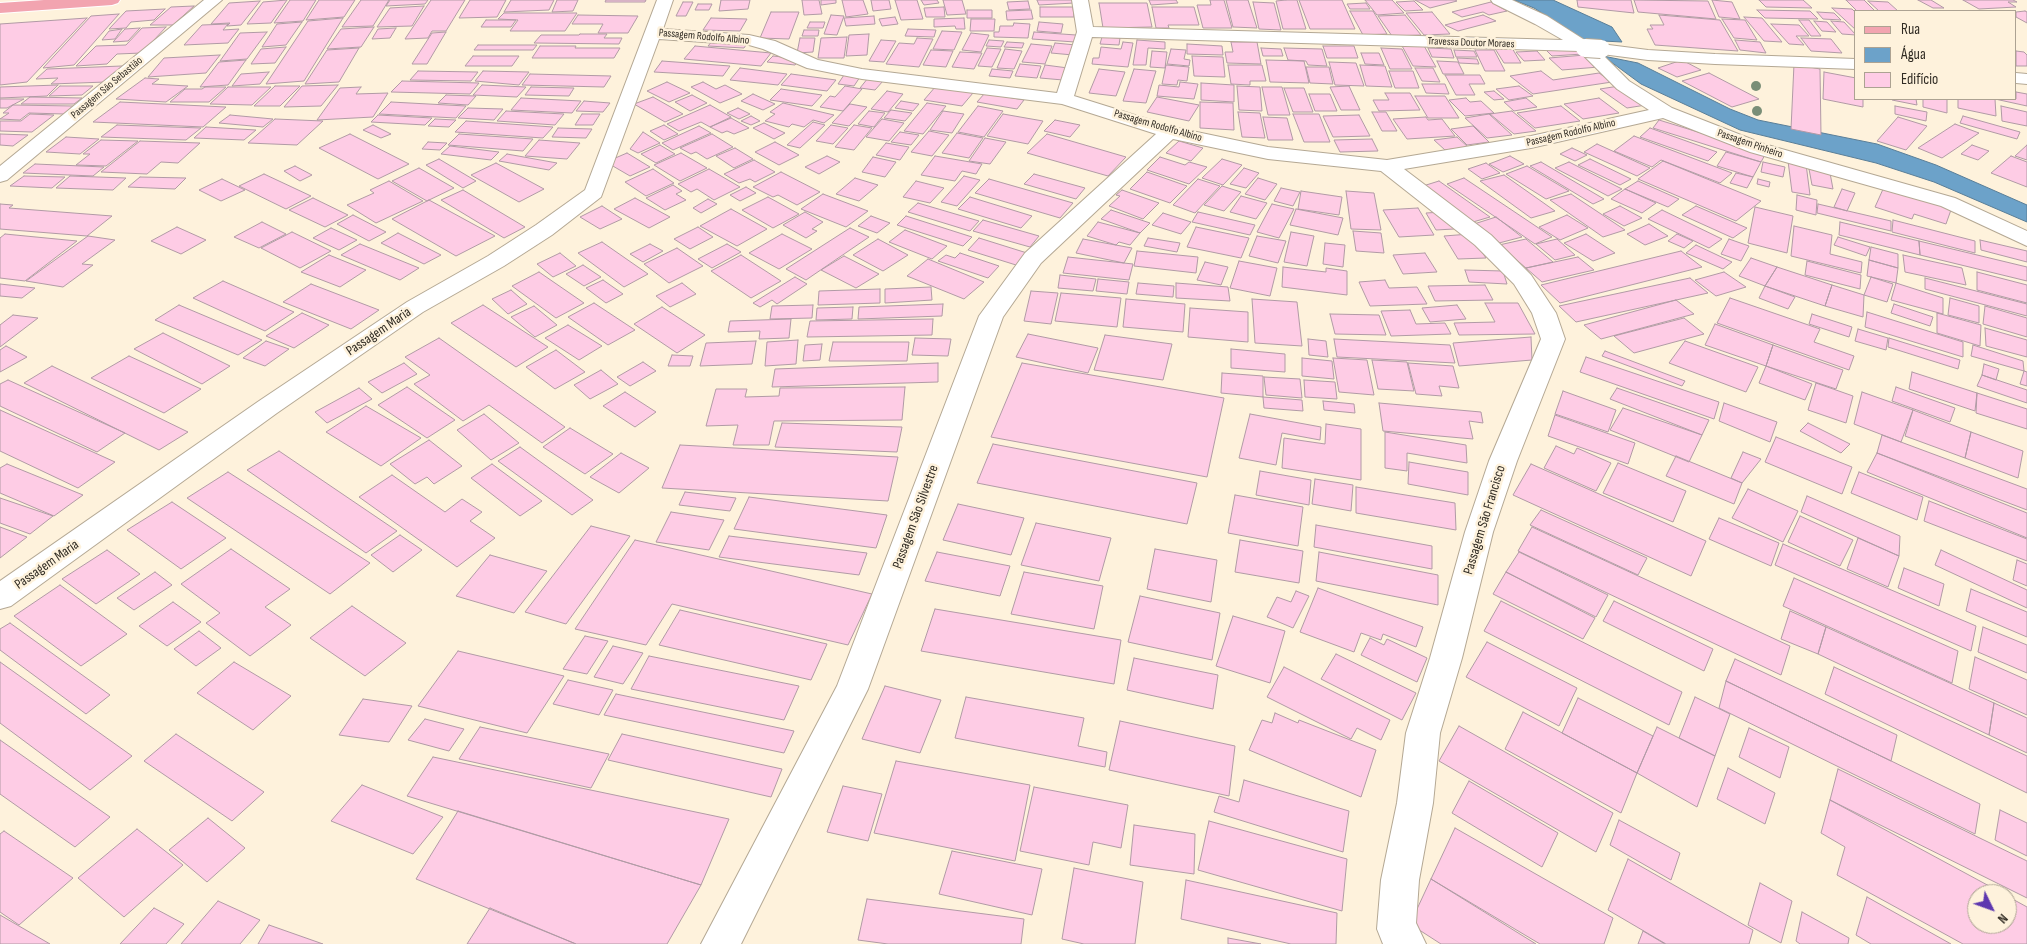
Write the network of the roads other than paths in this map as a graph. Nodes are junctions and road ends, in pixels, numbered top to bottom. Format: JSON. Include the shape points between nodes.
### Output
{"nodes":[{"id":1,"x":112,"y":0,"type":"edge"},
{"id":2,"x":214,"y":0,"type":"edge"},
{"id":3,"x":665,"y":0,"type":"edge"},
{"id":4,"x":1080,"y":0,"type":"edge"},
{"id":5,"x":1499,"y":0,"type":"edge"},
{"id":6,"x":0,"y":8,"type":"edge"},
{"id":7,"x":1085,"y":32,"type":"junction"},
{"id":8,"x":653,"y":33,"type":"junction"},
{"id":9,"x":1590,"y":48,"type":"junction"},
{"id":10,"x":1854,"y":64,"type":"edge"},
{"id":11,"x":1064,"y":99,"type":"junction"},
{"id":12,"x":1665,"y":112,"type":"junction"},
{"id":13,"x":1168,"y":132,"type":"junction"},
{"id":14,"x":1387,"y":166,"type":"junction"},
{"id":15,"x":0,"y":176,"type":"edge"},
{"id":16,"x":2027,"y":239,"type":"edge"},
{"id":17,"x":0,"y":598,"type":"edge"},
{"id":18,"x":720,"y":944,"type":"edge"},
{"id":19,"x":1407,"y":944,"type":"edge"}],
"edges":[{"from":1,"to":6,"type":"main road"},
{"from":2,"to":15,"type":"street","name":"Passagem São Sebastião"},
{"from":3,"to":8,"type":"street","name":"Passagem Maria"},
{"from":4,"to":7,"type":"street"},
{"from":5,"to":9,"type":"street","name":"Passagem Pinheiro"},
{"from":7,"to":9,"type":"street","name":"Travessa Doutor Moraes"},
{"from":7,"to":11,"type":"street"},
{"from":8,"to":11,"type":"street","name":"Passagem Rodolfo Albino","via":[[749,40],[832,68]]},
{"from":8,"to":17,"type":"street","name":"Passagem Maria","via":[[594,194],[496,261],[407,313]]},
{"from":9,"to":10,"type":"street","name":"Travessa Doutor Moraes","via":[[1706,59]]},
{"from":9,"to":12,"type":"street","name":"Passagem Pinheiro","via":[[1623,85]]},
{"from":11,"to":13,"type":"street","name":"Passagem Rodolfo Albino"},
{"from":12,"to":14,"type":"street","name":"Passagem Rodolfo Albino","via":[[1532,142]]},
{"from":12,"to":16,"type":"street","name":"Passagem Pinheiro","via":[[1757,148],[1948,202]]},
{"from":13,"to":14,"type":"street","name":"Passagem Rodolfo Albino","via":[[1268,153]]},
{"from":13,"to":18,"type":"street","name":"Passagem São Silvestre","via":[[1033,258],[991,316],[852,689]]},
{"from":14,"to":19,"type":"street","name":"Passagem São Francisco","via":[[1483,240],[1523,280],[1544,313],[1553,339],[1503,461],[1479,532],[1423,733],[1416,803],[1400,880],[1396,929]]}]}
